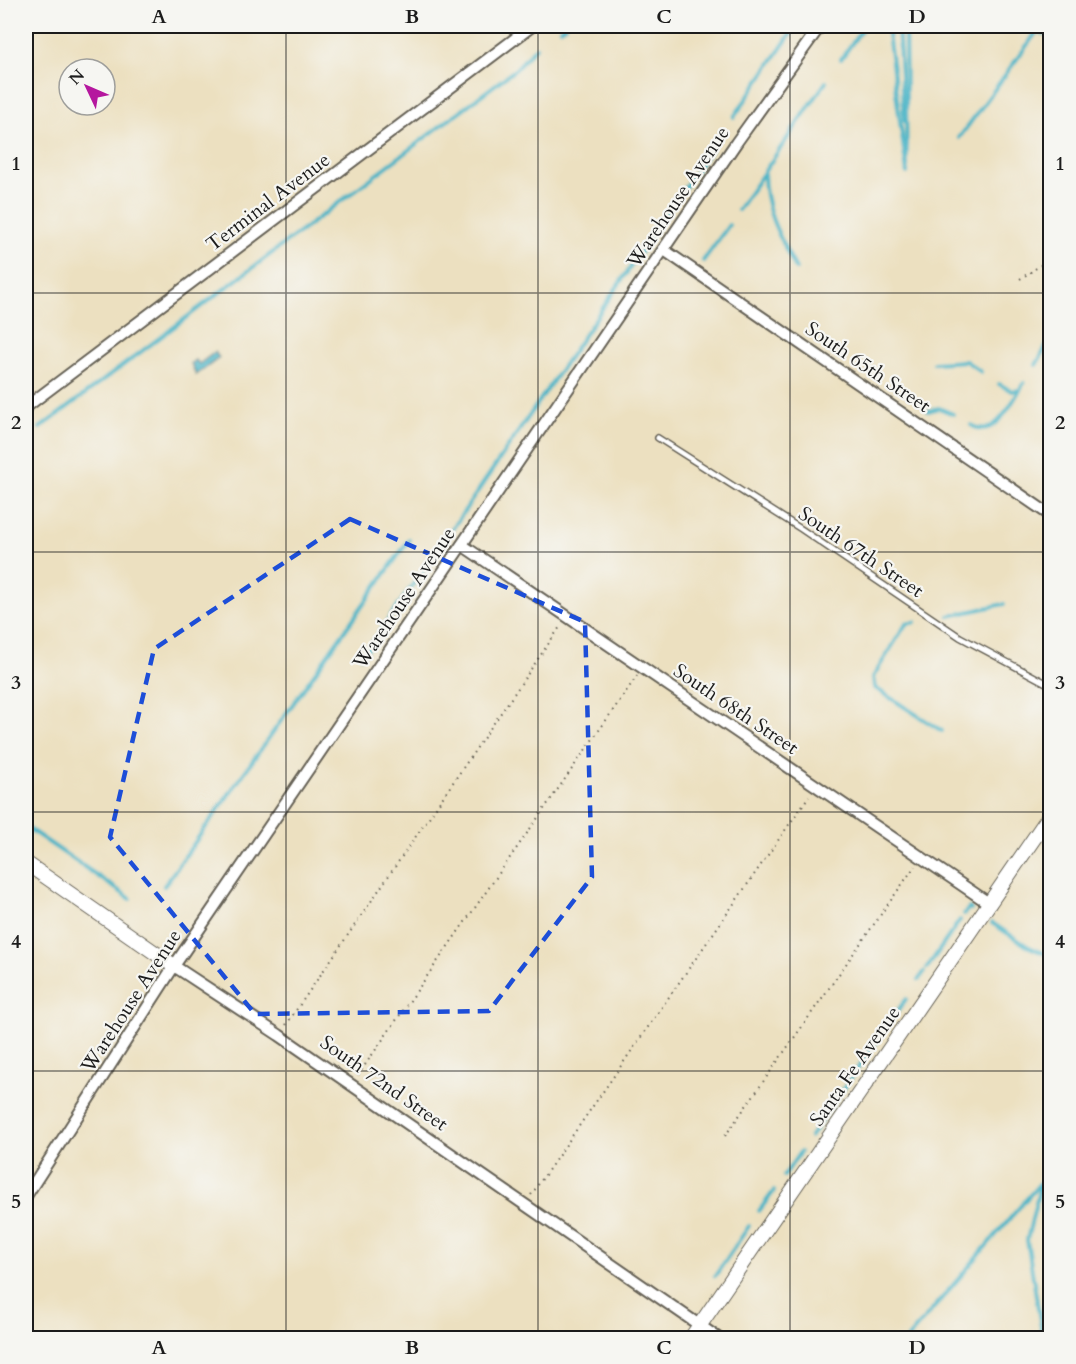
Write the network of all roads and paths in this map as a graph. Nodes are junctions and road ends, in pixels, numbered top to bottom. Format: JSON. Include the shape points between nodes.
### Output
{"nodes":[{"id":1,"x":532,"y":26,"type":"edge"},
{"id":2,"x":820,"y":26,"type":"edge"},
{"id":3,"x":664,"y":250,"type":"junction"},
{"id":4,"x":1050,"y":256,"type":"edge"},
{"id":5,"x":1041,"y":265,"type":"junction"},
{"id":6,"x":1050,"y":271,"type":"edge"},
{"id":7,"x":1020,"y":279,"type":"dead end"},
{"id":8,"x":1050,"y":379,"type":"edge"},
{"id":9,"x":1047,"y":385,"type":"dead end"},
{"id":10,"x":26,"y":407,"type":"edge"},
{"id":11,"x":658,"y":438,"type":"dead end"},
{"id":12,"x":1050,"y":515,"type":"edge"},
{"id":13,"x":462,"y":545,"type":"junction"},
{"id":14,"x":567,"y":616,"type":"junction"},
{"id":15,"x":643,"y":668,"type":"junction"},
{"id":16,"x":1050,"y":685,"type":"edge"},
{"id":17,"x":816,"y":785,"type":"junction"},
{"id":18,"x":1050,"y":815,"type":"edge"},
{"id":19,"x":921,"y":858,"type":"junction"},
{"id":20,"x":26,"y":863,"type":"edge"},
{"id":21,"x":990,"y":904,"type":"junction"},
{"id":22,"x":174,"y":966,"type":"junction"},
{"id":23,"x":279,"y":1035,"type":"junction"},
{"id":24,"x":351,"y":1084,"type":"junction"},
{"id":25,"x":725,"y":1136,"type":"dead end"},
{"id":26,"x":26,"y":1196,"type":"edge"},
{"id":27,"x":525,"y":1205,"type":"junction"},
{"id":28,"x":700,"y":1326,"type":"junction"},
{"id":29,"x":691,"y":1338,"type":"edge"},
{"id":30,"x":718,"y":1338,"type":"edge"}],
"edges":[{"from":1,"to":10,"type":"street","name":"Terminal Avenue"},
{"from":2,"to":3,"type":"street","name":"Warehouse Avenue"},
{"from":3,"to":12,"type":"street","name":"South 65th Street"},
{"from":3,"to":13,"type":"street","name":"Warehouse Avenue"},
{"from":4,"to":5,"type":"path"},
{"from":5,"to":6,"type":"path"},
{"from":5,"to":7,"type":"path"},
{"from":8,"to":9,"type":"path"},
{"from":11,"to":16,"type":"lane","name":"South 67th Street","via":[[801,528],[960,638]]},
{"from":13,"to":14,"type":"street","name":"South 68th Street"},
{"from":13,"to":22,"type":"street","name":"Warehouse Avenue"},
{"from":14,"to":15,"type":"street","name":"South 68th Street"},
{"from":14,"to":23,"type":"path"},
{"from":15,"to":17,"type":"street","name":"South 68th Street"},
{"from":15,"to":24,"type":"path"},
{"from":17,"to":19,"type":"street","name":"South 68th Street"},
{"from":17,"to":27,"type":"path"},
{"from":18,"to":21,"type":"street","name":"Santa Fe Avenue"},
{"from":19,"to":21,"type":"street","name":"South 68th Street"},
{"from":19,"to":25,"type":"path"},
{"from":20,"to":22,"type":"street","name":"South 72nd Street"},
{"from":21,"to":28,"type":"street","name":"Santa Fe Avenue"},
{"from":22,"to":23,"type":"street","name":"South 72nd Street"},
{"from":22,"to":26,"type":"street","name":"Warehouse Avenue"},
{"from":23,"to":24,"type":"street","name":"South 72nd Street"},
{"from":24,"to":27,"type":"street","name":"South 72nd Street"},
{"from":27,"to":28,"type":"street","name":"South 72nd Street"},
{"from":28,"to":29,"type":"street","name":"Santa Fe Avenue"},
{"from":28,"to":30,"type":"street","name":"South 72nd Street"}]}
